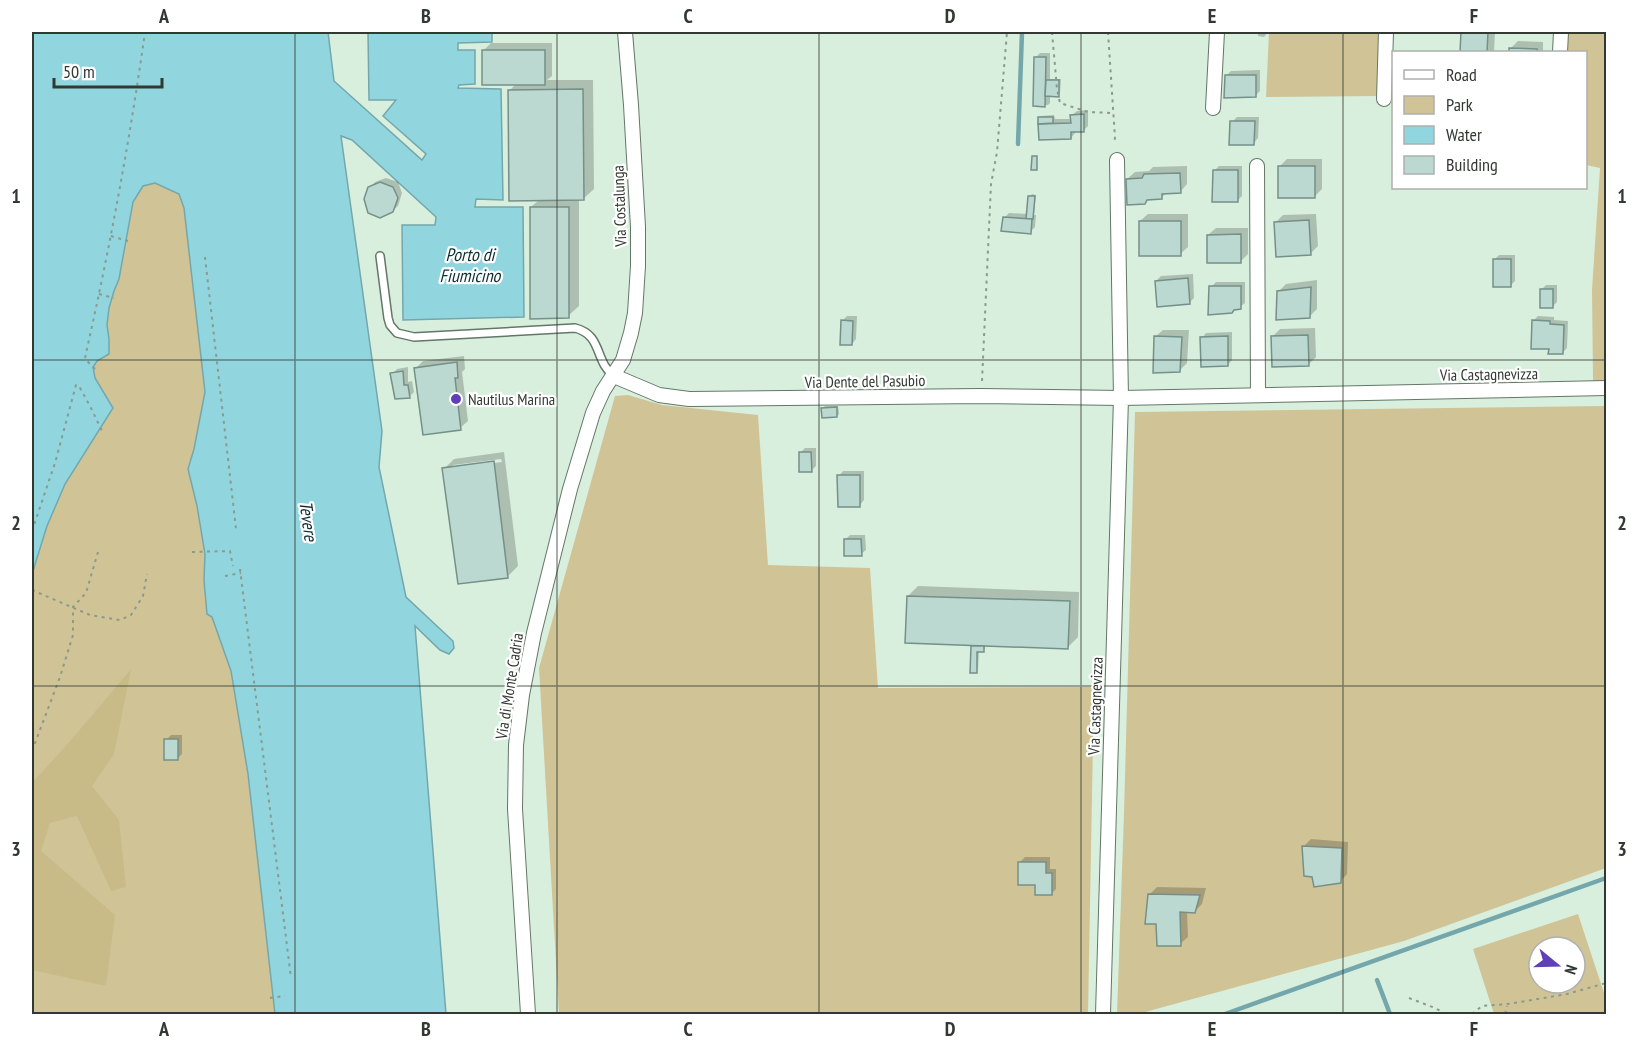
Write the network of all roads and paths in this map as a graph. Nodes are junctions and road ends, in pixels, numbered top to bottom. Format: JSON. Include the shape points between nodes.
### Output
{"nodes":[{"id":1,"x":145,"y":32,"type":"edge"},
{"id":2,"x":625,"y":32,"type":"edge"},
{"id":3,"x":1007,"y":32,"type":"edge"},
{"id":4,"x":1052,"y":32,"type":"edge"},
{"id":5,"x":1108,"y":32,"type":"edge"},
{"id":6,"x":1217,"y":32,"type":"edge"},
{"id":7,"x":1386,"y":32,"type":"edge"},
{"id":8,"x":1561,"y":32,"type":"edge"},
{"id":9,"x":1560,"y":51,"type":"edge"},
{"id":10,"x":1384,"y":99,"type":"dead end"},
{"id":11,"x":1213,"y":108,"type":"dead end"},
{"id":12,"x":1113,"y":113,"type":"junction"},
{"id":13,"x":1114,"y":142,"type":"dead end"},
{"id":14,"x":1117,"y":160,"type":"dead end"},
{"id":15,"x":1257,"y":166,"type":"dead end"},
{"id":16,"x":110,"y":236,"type":"junction"},
{"id":17,"x":128,"y":241,"type":"dead end"},
{"id":18,"x":380,"y":256,"type":"dead end"},
{"id":19,"x":205,"y":257,"type":"dead end"},
{"id":20,"x":99,"y":294,"type":"junction"},
{"id":21,"x":114,"y":298,"type":"dead end"},
{"id":22,"x":94,"y":369,"type":"dead end"},
{"id":23,"x":614,"y":376,"type":"junction"},
{"id":24,"x":1606,"y":388,"type":"edge"},
{"id":25,"x":1257,"y":394,"type":"junction"},
{"id":26,"x":981,"y":396,"type":"junction"},
{"id":27,"x":1121,"y":398,"type":"junction"},
{"id":28,"x":102,"y":431,"type":"dead end"},
{"id":29,"x":236,"y":529,"type":"dead end"},
{"id":30,"x":32,"y":531,"type":"edge"},
{"id":31,"x":98,"y":552,"type":"dead end"},
{"id":32,"x":192,"y":552,"type":"dead end"},
{"id":33,"x":232,"y":566,"type":"dead end"},
{"id":34,"x":32,"y":567,"type":"edge"},
{"id":35,"x":36,"y":569,"type":"dead end"},
{"id":36,"x":147,"y":574,"type":"dead end"},
{"id":37,"x":225,"y":576,"type":"dead end"},
{"id":38,"x":32,"y":590,"type":"edge"},
{"id":39,"x":73,"y":607,"type":"junction"},
{"id":40,"x":32,"y":752,"type":"edge"},
{"id":41,"x":291,"y":978,"type":"dead end"},
{"id":42,"x":1606,"y":983,"type":"edge"},
{"id":43,"x":285,"y":996,"type":"dead end"},
{"id":44,"x":270,"y":998,"type":"dead end"},
{"id":45,"x":1409,"y":998,"type":"dead end"},
{"id":46,"x":1508,"y":1004,"type":"junction"},
{"id":47,"x":528,"y":1014,"type":"edge"},
{"id":48,"x":1103,"y":1014,"type":"edge"},
{"id":49,"x":1446,"y":1014,"type":"edge"},
{"id":50,"x":1472,"y":1014,"type":"edge"},
{"id":51,"x":1505,"y":1014,"type":"edge"}],
"edges":[{"from":1,"to":16,"type":"path"},
{"from":2,"to":23,"type":"street","name":"Via Costalunga","via":[[638,266],[631,333]]},
{"from":3,"to":26,"type":"path","via":[[991,184]]},
{"from":4,"to":12,"type":"path","via":[[1060,103],[1088,112]]},
{"from":5,"to":12,"type":"path"},
{"from":6,"to":11,"type":"street"},
{"from":7,"to":10,"type":"street"},
{"from":8,"to":9,"type":"street"},
{"from":12,"to":13,"type":"path"},
{"from":14,"to":27,"type":"street","name":"Via Castagnevizza"},
{"from":15,"to":25,"type":"street"},
{"from":16,"to":17,"type":"path"},
{"from":16,"to":20,"type":"path"},
{"from":18,"to":23,"type":"lane","via":[[388,318],[397,333],[414,337],[575,328],[594,340],[605,367]]},
{"from":19,"to":29,"type":"path"},
{"from":20,"to":21,"type":"path"},
{"from":20,"to":22,"type":"path","via":[[85,359]]},
{"from":23,"to":26,"type":"street","name":"Via Dente del Pasubio","via":[[659,395],[689,399]]},
{"from":23,"to":47,"type":"street","name":"Via di Monte Cadria","via":[[593,413],[570,489],[542,599],[519,720],[515,809]]},
{"from":24,"to":25,"type":"street","name":"Via Castagnevizza"},
{"from":25,"to":27,"type":"street","name":"Via Castagnevizza"},
{"from":26,"to":27,"type":"street","name":"Via Dente del Pasubio"},
{"from":27,"to":48,"type":"street","name":"Via Castagnevizza"},
{"from":28,"to":30,"type":"path","via":[[76,385]]},
{"from":31,"to":39,"type":"path","via":[[86,593]]},
{"from":32,"to":33,"type":"path","via":[[230,551]]},
{"from":34,"to":35,"type":"path"},
{"from":36,"to":39,"type":"path","via":[[143,596],[131,615],[120,620],[90,615]]},
{"from":37,"to":41,"type":"path","via":[[240,571]]},
{"from":38,"to":39,"type":"path"},
{"from":39,"to":40,"type":"path","via":[[73,635]]},
{"from":42,"to":46,"type":"path"},
{"from":43,"to":44,"type":"path"},
{"from":45,"to":49,"type":"path"},
{"from":46,"to":50,"type":"path","via":[[1482,1006]]},
{"from":46,"to":51,"type":"path"}]}
